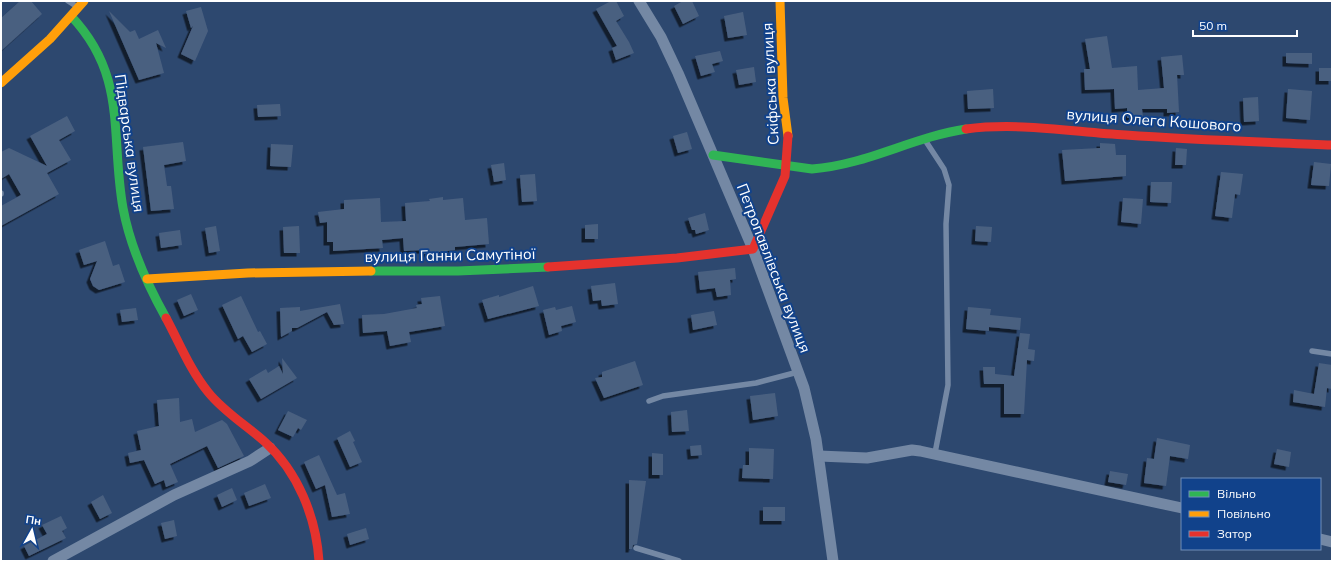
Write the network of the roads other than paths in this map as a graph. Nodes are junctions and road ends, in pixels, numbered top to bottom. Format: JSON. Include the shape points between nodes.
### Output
{"nodes":[{"id":1,"x":68,"y":1,"type":"edge"},
{"id":2,"x":639,"y":1,"type":"edge"},
{"id":3,"x":780,"y":1,"type":"edge"},
{"id":4,"x":81,"y":4,"type":"edge"},
{"id":5,"x":71,"y":16,"type":"junction"},
{"id":6,"x":1,"y":83,"type":"edge"},
{"id":7,"x":924,"y":138,"type":"junction"},
{"id":8,"x":1332,"y":145,"type":"edge"},
{"id":9,"x":713,"y":155,"type":"junction"},
{"id":10,"x":787,"y":166,"type":"junction"},
{"id":11,"x":753,"y":249,"type":"junction"},
{"id":12,"x":147,"y":280,"type":"junction"},
{"id":13,"x":1312,"y":352,"type":"dead end"},
{"id":14,"x":1332,"y":354,"type":"edge"},
{"id":15,"x":798,"y":372,"type":"junction"},
{"id":16,"x":649,"y":401,"type":"dead end"},
{"id":17,"x":270,"y":448,"type":"junction"},
{"id":18,"x":934,"y":453,"type":"junction"},
{"id":19,"x":819,"y":456,"type":"junction"},
{"id":20,"x":1181,"y":508,"type":"edge"},
{"id":21,"x":1321,"y":539,"type":"edge"},
{"id":22,"x":1332,"y":542,"type":"edge"},
{"id":23,"x":636,"y":548,"type":"dead end"},
{"id":24,"x":53,"y":561,"type":"edge"},
{"id":25,"x":319,"y":561,"type":"edge"},
{"id":26,"x":679,"y":561,"type":"edge"},
{"id":27,"x":833,"y":561,"type":"edge"}],
"edges":[{"from":1,"to":4,"type":"lane"},
{"from":2,"to":9,"type":"street","name":"Петропавлівська вулиця","via":[[676,67]]},
{"from":3,"to":10,"type":"street","name":"Скіфська вулиця","via":[[783,98],[788,134]]},
{"from":4,"to":5,"type":"street"},
{"from":5,"to":6,"type":"street"},
{"from":5,"to":12,"type":"street","name":"Підварська вулиця","via":[[93,44],[107,71],[123,209]]},
{"from":7,"to":8,"type":"street","name":"вулиця Олега Кошового","via":[[973,128],[1042,127],[1135,136]]},
{"from":7,"to":10,"type":"street","name":"вулиця Олега Кошового","via":[[858,163],[812,169]]},
{"from":7,"to":18,"type":"lane","via":[[940,160],[949,185],[946,224],[948,384]]},
{"from":9,"to":10,"type":"street","name":"вулиця Олега Кошового"},
{"from":9,"to":11,"type":"street","name":"Петропавлівська вулиця"},
{"from":10,"to":11,"type":"street","name":"Скіфська вулиця"},
{"from":11,"to":12,"type":"street","name":"вулиця Ганни Самутіної","via":[[522,269],[248,273]]},
{"from":11,"to":15,"type":"street","name":"Петропавлівська вулиця"},
{"from":12,"to":17,"type":"street","name":"Підварська вулиця","via":[[199,380],[235,420]]},
{"from":13,"to":14,"type":"lane"},
{"from":15,"to":16,"type":"lane","via":[[756,383],[663,396]]},
{"from":15,"to":19,"type":"street","name":"Петропавлівська вулиця","via":[[809,405]]},
{"from":17,"to":24,"type":"street","via":[[250,461],[174,496]]},
{"from":17,"to":25,"type":"street","name":"Підварська вулиця","via":[[289,471],[303,496],[315,533]]},
{"from":18,"to":19,"type":"street","via":[[912,450],[866,458]]},
{"from":18,"to":20,"type":"street"},
{"from":19,"to":27,"type":"street","name":"Петропавлівська вулиця"},
{"from":21,"to":22,"type":"street"},
{"from":23,"to":26,"type":"lane"}]}
